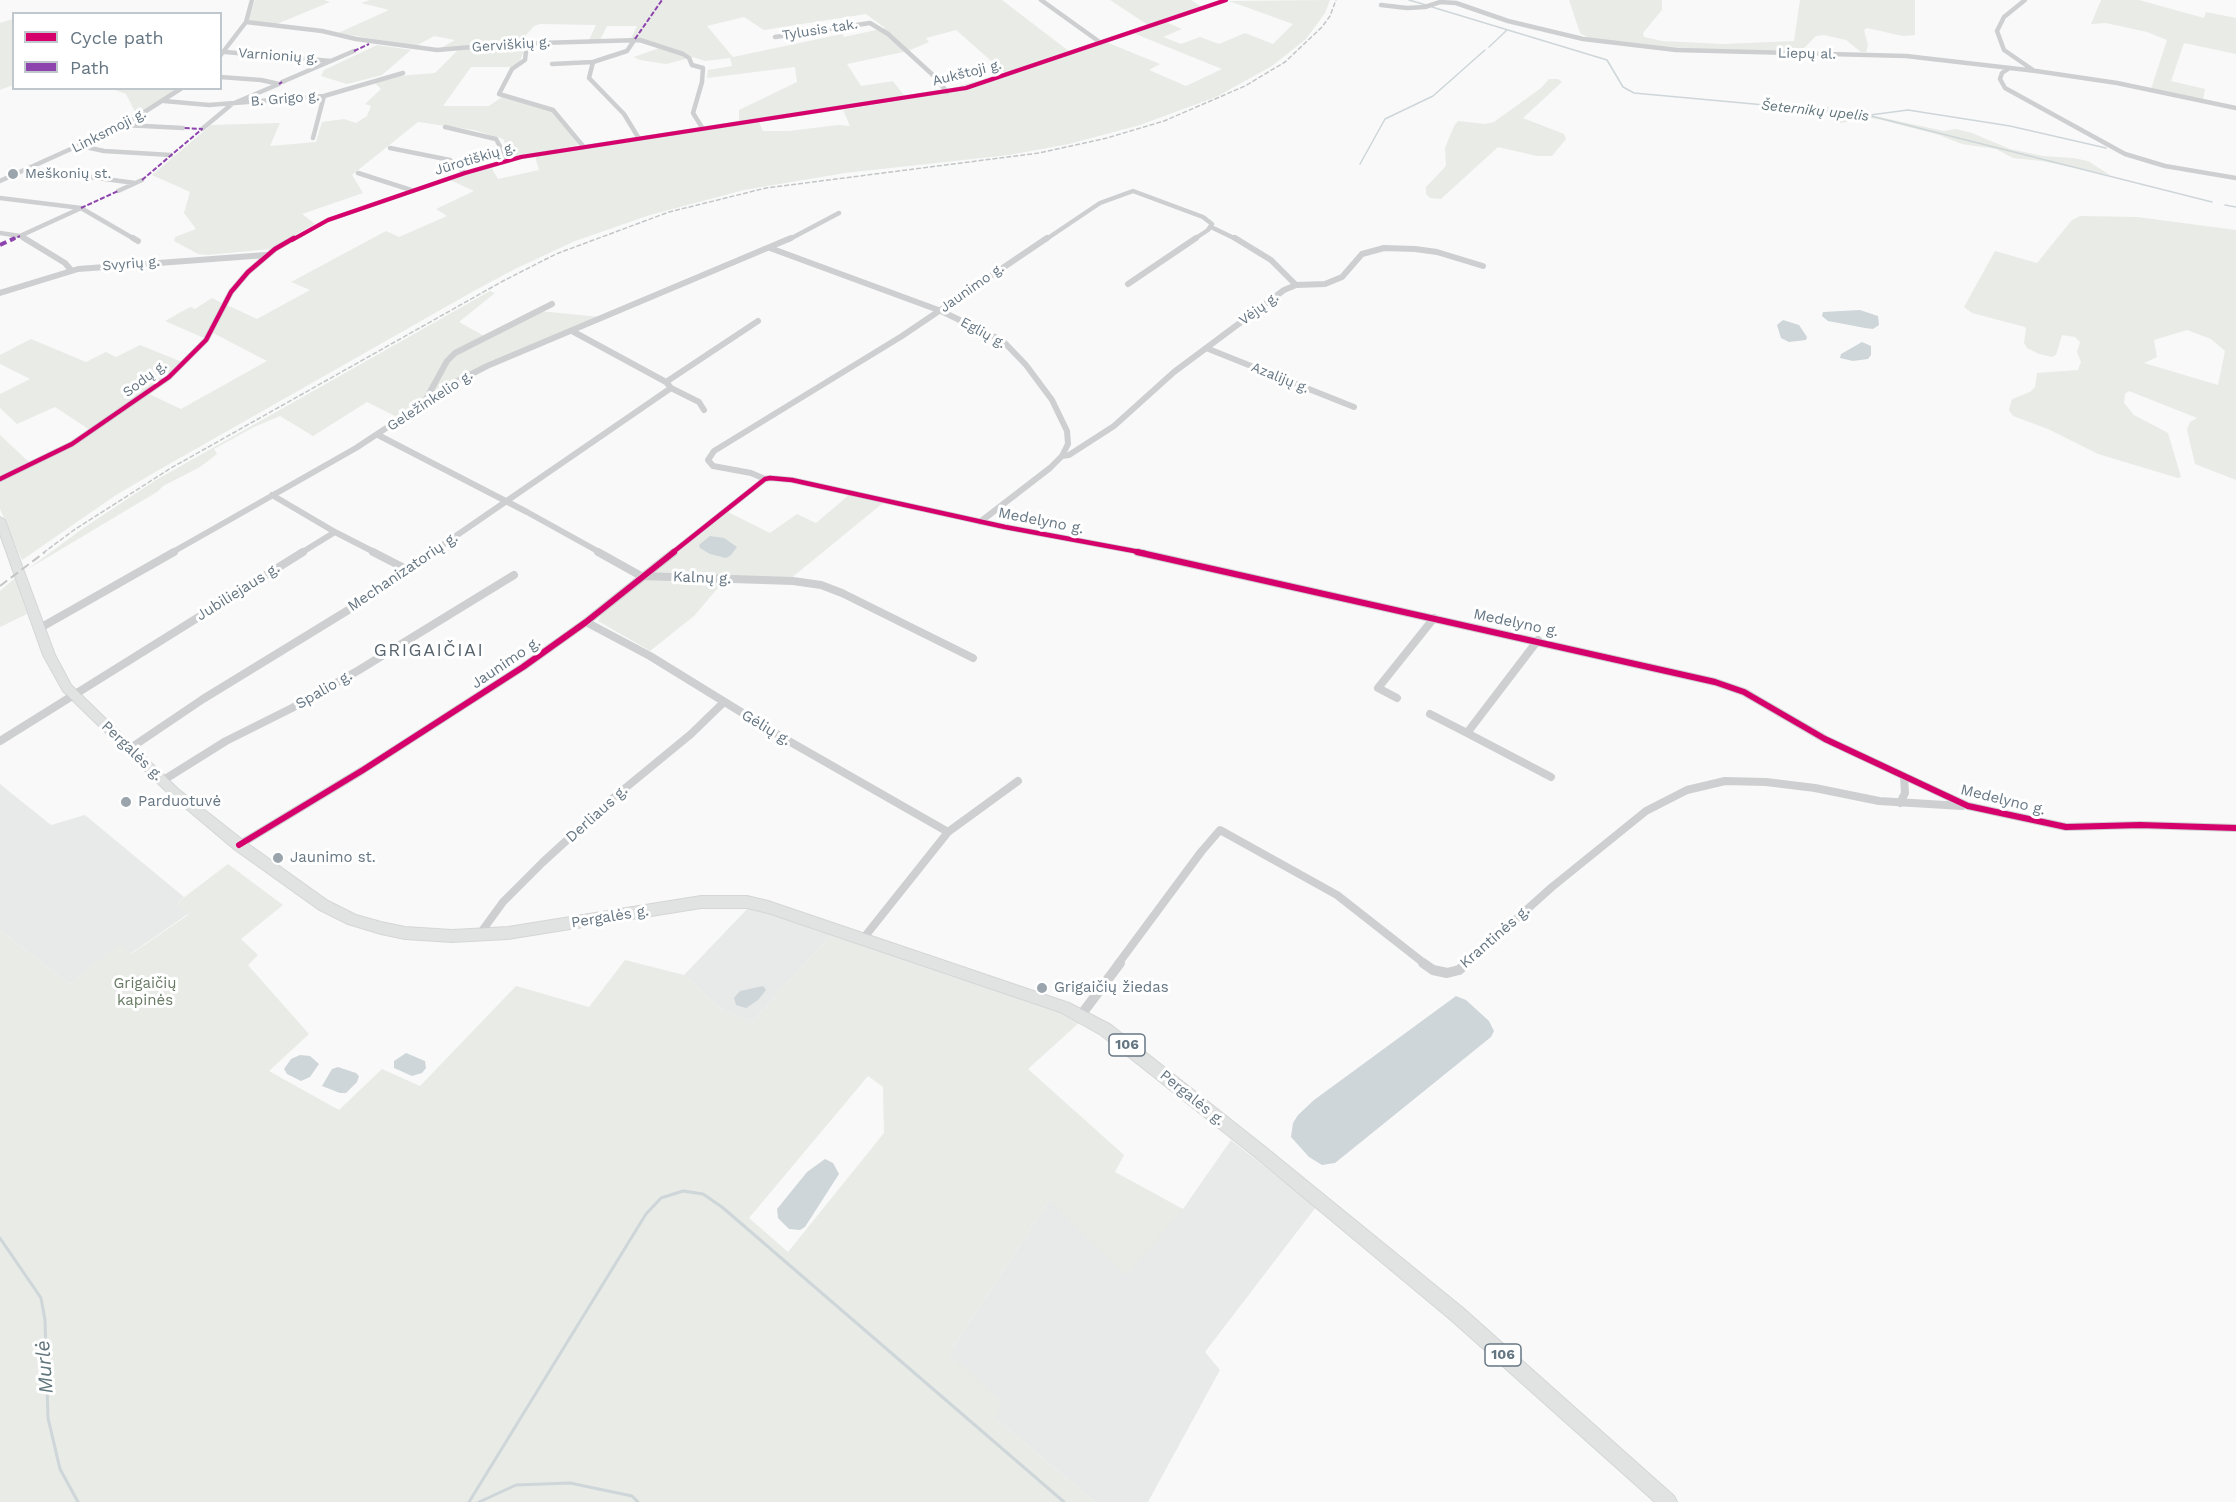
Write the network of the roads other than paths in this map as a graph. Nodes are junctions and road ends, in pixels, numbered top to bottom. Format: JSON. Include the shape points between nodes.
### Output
{"nodes":[{"id":1,"x":252,"y":0,"type":"edge"},
{"id":2,"x":1041,"y":0,"type":"edge"},
{"id":3,"x":1226,"y":0,"type":"edge"},
{"id":4,"x":2025,"y":0,"type":"edge"},
{"id":5,"x":1381,"y":5,"type":"dead end"},
{"id":6,"x":246,"y":22,"type":"junction"},
{"id":7,"x":775,"y":37,"type":"dead end"},
{"id":8,"x":635,"y":39,"type":"junction"},
{"id":9,"x":526,"y":43,"type":"junction"},
{"id":10,"x":1101,"y":43,"type":"junction"},
{"id":11,"x":225,"y":51,"type":"junction"},
{"id":12,"x":354,"y":51,"type":"dead end"},
{"id":13,"x":222,"y":54,"type":"edge"},
{"id":14,"x":331,"y":61,"type":"junction"},
{"id":15,"x":592,"y":62,"type":"junction"},
{"id":16,"x":552,"y":64,"type":"dead end"},
{"id":17,"x":1992,"y":66,"type":"junction"},
{"id":18,"x":2008,"y":69,"type":"junction"},
{"id":19,"x":2036,"y":71,"type":"junction"},
{"id":20,"x":403,"y":73,"type":"dead end"},
{"id":21,"x":2002,"y":73,"type":"junction"},
{"id":22,"x":222,"y":77,"type":"edge"},
{"id":23,"x":281,"y":83,"type":"junction"},
{"id":24,"x":179,"y":90,"type":"edge"},
{"id":25,"x":947,"y":92,"type":"junction"},
{"id":26,"x":324,"y":96,"type":"junction"},
{"id":27,"x":164,"y":101,"type":"junction"},
{"id":28,"x":232,"y":104,"type":"junction"},
{"id":29,"x":2236,"y":108,"type":"edge"},
{"id":30,"x":124,"y":125,"type":"junction"},
{"id":31,"x":445,"y":127,"type":"dead end"},
{"id":32,"x":183,"y":128,"type":"dead end"},
{"id":33,"x":202,"y":129,"type":"dead end"},
{"id":34,"x":703,"y":129,"type":"junction"},
{"id":35,"x":638,"y":137,"type":"junction"},
{"id":36,"x":313,"y":138,"type":"dead end"},
{"id":37,"x":81,"y":146,"type":"junction"},
{"id":38,"x":583,"y":146,"type":"junction"},
{"id":39,"x":390,"y":148,"type":"dead end"},
{"id":40,"x":171,"y":155,"type":"dead end"},
{"id":41,"x":508,"y":161,"type":"junction"},
{"id":42,"x":30,"y":169,"type":"junction"},
{"id":43,"x":358,"y":173,"type":"dead end"},
{"id":44,"x":465,"y":173,"type":"junction"},
{"id":45,"x":2236,"y":178,"type":"edge"},
{"id":46,"x":142,"y":180,"type":"dead end"},
{"id":47,"x":0,"y":181,"type":"edge"},
{"id":48,"x":135,"y":183,"type":"junction"},
{"id":49,"x":118,"y":191,"type":"dead end"},
{"id":50,"x":414,"y":191,"type":"junction"},
{"id":51,"x":0,"y":198,"type":"edge"},
{"id":52,"x":81,"y":208,"type":"junction"},
{"id":53,"x":839,"y":213,"type":"dead end"},
{"id":54,"x":1211,"y":227,"type":"junction"},
{"id":55,"x":0,"y":233,"type":"edge"},
{"id":56,"x":20,"y":236,"type":"junction"},
{"id":57,"x":138,"y":241,"type":"dead end"},
{"id":58,"x":770,"y":248,"type":"junction"},
{"id":59,"x":266,"y":255,"type":"junction"},
{"id":60,"x":1483,"y":266,"type":"dead end"},
{"id":61,"x":71,"y":270,"type":"junction"},
{"id":62,"x":1128,"y":284,"type":"dead end"},
{"id":63,"x":1296,"y":285,"type":"junction"},
{"id":64,"x":0,"y":293,"type":"edge"},
{"id":65,"x":552,"y":304,"type":"dead end"},
{"id":66,"x":940,"y":310,"type":"junction"},
{"id":67,"x":758,"y":321,"type":"dead end"},
{"id":68,"x":572,"y":331,"type":"junction"},
{"id":69,"x":1206,"y":348,"type":"junction"},
{"id":70,"x":669,"y":385,"type":"junction"},
{"id":71,"x":425,"y":401,"type":"junction"},
{"id":72,"x":1354,"y":407,"type":"dead end"},
{"id":73,"x":704,"y":410,"type":"dead end"},
{"id":74,"x":378,"y":435,"type":"junction"},
{"id":75,"x":1062,"y":456,"type":"junction"},
{"id":76,"x":0,"y":479,"type":"edge"},
{"id":77,"x":768,"y":479,"type":"junction"},
{"id":78,"x":272,"y":495,"type":"junction"},
{"id":79,"x":507,"y":502,"type":"junction"},
{"id":80,"x":0,"y":520,"type":"edge"},
{"id":81,"x":980,"y":522,"type":"junction"},
{"id":82,"x":335,"y":532,"type":"junction"},
{"id":83,"x":406,"y":569,"type":"junction"},
{"id":84,"x":514,"y":575,"type":"dead end"},
{"id":85,"x":641,"y":576,"type":"junction"},
{"id":86,"x":1434,"y":618,"type":"junction"},
{"id":87,"x":586,"y":622,"type":"junction"},
{"id":88,"x":40,"y":628,"type":"junction"},
{"id":89,"x":1538,"y":640,"type":"junction"},
{"id":90,"x":973,"y":658,"type":"dead end"},
{"id":91,"x":73,"y":695,"type":"junction"},
{"id":92,"x":1397,"y":698,"type":"dead end"},
{"id":93,"x":724,"y":702,"type":"junction"},
{"id":94,"x":1430,"y":714,"type":"dead end"},
{"id":95,"x":1467,"y":733,"type":"junction"},
{"id":96,"x":0,"y":741,"type":"edge"},
{"id":97,"x":129,"y":749,"type":"junction"},
{"id":98,"x":1551,"y":777,"type":"dead end"},
{"id":99,"x":1904,"y":777,"type":"junction"},
{"id":100,"x":162,"y":781,"type":"junction"},
{"id":101,"x":1018,"y":781,"type":"dead end"},
{"id":102,"x":1900,"y":803,"type":"junction"},
{"id":103,"x":1968,"y":806,"type":"junction"},
{"id":104,"x":2236,"y":828,"type":"edge"},
{"id":105,"x":948,"y":832,"type":"junction"},
{"id":106,"x":239,"y":845,"type":"junction"},
{"id":107,"x":479,"y":935,"type":"junction"},
{"id":108,"x":862,"y":940,"type":"junction"},
{"id":109,"x":1081,"y":1015,"type":"junction"},
{"id":110,"x":1668,"y":1502,"type":"edge"}],
"edges":[{"from":1,"to":6,"type":"street"},
{"from":2,"to":10,"type":"street"},
{"from":3,"to":10,"type":"street","name":"Aukštoji g."},
{"from":4,"to":19,"type":"street","via":[[2004,17],[1997,31],[2004,50]]},
{"from":5,"to":17,"type":"street","name":"Liepų al.","via":[[1407,8],[1450,2],[1583,39],[1676,50],[1872,54]]},
{"from":6,"to":9,"type":"street","name":"Gerviškių g.","via":[[437,50]]},
{"from":6,"to":11,"type":"street"},
{"from":7,"to":25,"type":"street","name":"Tylusis tak.","via":[[870,23],[888,34]]},
{"from":8,"to":9,"type":"street","name":"Gerviškių g."},
{"from":8,"to":15,"type":"street","via":[[627,51]]},
{"from":8,"to":34,"type":"street","name":"Gerviškių g.","via":[[683,54],[692,65],[703,68],[693,114]]},
{"from":9,"to":38,"type":"street","via":[[525,60],[512,69],[499,94],[553,110]]},
{"from":10,"to":25,"type":"street","name":"Aukštoji g."},
{"from":11,"to":13,"type":"street"},
{"from":11,"to":14,"type":"street","name":"Varnionių g."},
{"from":12,"to":14,"type":"street"},
{"from":14,"to":23,"type":"street"},
{"from":15,"to":16,"type":"street"},
{"from":15,"to":35,"type":"street","via":[[589,78],[624,114]]},
{"from":17,"to":18,"type":"street","name":"Liepų al."},
{"from":17,"to":21,"type":"street"},
{"from":18,"to":19,"type":"street","name":"Liepų al."},
{"from":18,"to":21,"type":"street"},
{"from":19,"to":29,"type":"street","name":"Liepų al."},
{"from":20,"to":26,"type":"street","name":"B. Grigo g."},
{"from":21,"to":45,"type":"street","via":[[2000,79],[2005,88],[2125,154],[2165,166]]},
{"from":22,"to":23,"type":"street"},
{"from":23,"to":28,"type":"street"},
{"from":24,"to":27,"type":"street","name":"Linksmoji g."},
{"from":25,"to":34,"type":"street","name":"Aukštoji g."},
{"from":26,"to":28,"type":"street","name":"B. Grigo g."},
{"from":26,"to":36,"type":"street"},
{"from":27,"to":28,"type":"street","name":"B. Grigo g."},
{"from":27,"to":30,"type":"street","name":"Linksmoji g."},
{"from":28,"to":33,"type":"street"},
{"from":30,"to":32,"type":"street"},
{"from":30,"to":37,"type":"street","name":"Linksmoji g."},
{"from":31,"to":41,"type":"street","via":[[496,139]]},
{"from":34,"to":35,"type":"street","name":"Jūrotiškių g."},
{"from":35,"to":38,"type":"street","name":"Jūrotiškių g."},
{"from":37,"to":40,"type":"street"},
{"from":37,"to":42,"type":"street","name":"Linksmoji g."},
{"from":38,"to":41,"type":"street","name":"Jūrotiškių g."},
{"from":39,"to":44,"type":"street","via":[[450,160]]},
{"from":41,"to":44,"type":"street","name":"Jūrotiškių g."},
{"from":42,"to":47,"type":"street","name":"Linksmoji g."},
{"from":42,"to":48,"type":"street"},
{"from":43,"to":50,"type":"street"},
{"from":44,"to":50,"type":"street","name":"Jūrotiškių g."},
{"from":46,"to":48,"type":"street"},
{"from":48,"to":49,"type":"street"},
{"from":50,"to":59,"type":"street","name":"Jūrotiškių g.","via":[[317,225]]},
{"from":51,"to":52,"type":"street"},
{"from":52,"to":56,"type":"street"},
{"from":52,"to":57,"type":"street"},
{"from":53,"to":58,"type":"street","name":"Geležinkelio g."},
{"from":54,"to":62,"type":"street"},
{"from":54,"to":63,"type":"street","name":"Jaunimo g.","via":[[1271,260]]},
{"from":54,"to":66,"type":"street","name":"Jaunimo g.","via":[[1203,217],[1144,194],[1125,192],[1041,240]]},
{"from":55,"to":56,"type":"street"},
{"from":56,"to":61,"type":"street"},
{"from":58,"to":66,"type":"street","name":"Eglių g."},
{"from":58,"to":68,"type":"street","name":"Geležinkelio g."},
{"from":59,"to":61,"type":"street","name":"Svyrių g."},
{"from":59,"to":76,"type":"street","name":"Sodų g.","via":[[231,292],[206,340],[169,377],[64,448]]},
{"from":60,"to":63,"type":"street","name":"Vėjų g.","via":[[1424,250],[1384,248],[1358,257],[1347,273],[1334,281]]},
{"from":61,"to":64,"type":"street","name":"Svyrių g."},
{"from":63,"to":69,"type":"street","name":"Vėjų g."},
{"from":65,"to":71,"type":"street","via":[[455,353]]},
{"from":66,"to":75,"type":"street","name":"Eglių g.","via":[[1003,341],[1026,364],[1052,400],[1067,431],[1068,444]]},
{"from":66,"to":77,"type":"street","name":"Jaunimo g.","via":[[714,451],[708,460],[709,464]]},
{"from":67,"to":70,"type":"street","name":"Mechanizatorių g."},
{"from":68,"to":70,"type":"street"},
{"from":68,"to":71,"type":"street","name":"Geležinkelio g.","via":[[487,366]]},
{"from":69,"to":72,"type":"street","name":"Azalijų g."},
{"from":69,"to":75,"type":"street","name":"Vėjų g.","via":[[1114,426]]},
{"from":70,"to":73,"type":"street","via":[[699,402]]},
{"from":70,"to":79,"type":"street","name":"Mechanizatorių g."},
{"from":71,"to":74,"type":"street","name":"Geležinkelio g."},
{"from":74,"to":78,"type":"street","name":"Geležinkelio g."},
{"from":74,"to":79,"type":"street","name":"Kalnų g."},
{"from":75,"to":81,"type":"street"},
{"from":77,"to":81,"type":"street","name":"Medelyno g.","via":[[792,480]]},
{"from":77,"to":85,"type":"street","name":"Jaunimo g."},
{"from":78,"to":82,"type":"street"},
{"from":78,"to":88,"type":"street","name":"Geležinkelio g."},
{"from":79,"to":83,"type":"street","name":"Mechanizatorių g."},
{"from":79,"to":85,"type":"street","name":"Kalnų g."},
{"from":80,"to":88,"type":"main road","name":"Pergalės g.","number":"106"},
{"from":81,"to":86,"type":"street","name":"Medelyno g.","via":[[1160,556]]},
{"from":82,"to":83,"type":"street"},
{"from":82,"to":91,"type":"street","name":"Jubiliejaus g."},
{"from":83,"to":97,"type":"street","name":"Mechanizatorių g.","via":[[350,609]]},
{"from":84,"to":100,"type":"street","name":"Spalio g.","via":[[359,670],[226,741]]},
{"from":85,"to":87,"type":"street","name":"Jaunimo g."},
{"from":85,"to":90,"type":"street","name":"Kalnų g.","via":[[821,585]]},
{"from":86,"to":89,"type":"street","name":"Medelyno g."},
{"from":86,"to":92,"type":"street","via":[[1378,688]]},
{"from":87,"to":93,"type":"street","name":"Gėlių g."},
{"from":87,"to":106,"type":"street","name":"Jaunimo g.","via":[[490,690]]},
{"from":88,"to":91,"type":"main road","name":"Pergalės g.","number":"106","via":[[54,664]]},
{"from":89,"to":95,"type":"street"},
{"from":89,"to":99,"type":"street","name":"Medelyno g.","via":[[1744,692],[1825,739]]},
{"from":91,"to":96,"type":"street","name":"Jubiliejaus g."},
{"from":91,"to":97,"type":"main road","name":"Pergalės g.","number":"106"},
{"from":93,"to":105,"type":"street","name":"Gėlių g."},
{"from":93,"to":107,"type":"street","name":"Derliaus g.","via":[[543,862],[503,902]]},
{"from":94,"to":95,"type":"street"},
{"from":95,"to":98,"type":"street"},
{"from":97,"to":100,"type":"main road","name":"Pergalės g.","number":"106"},
{"from":99,"to":102,"type":"street","via":[[1905,793]]},
{"from":99,"to":103,"type":"street","name":"Medelyno g."},
{"from":100,"to":106,"type":"main road","name":"Pergalės g.","number":"106"},
{"from":101,"to":105,"type":"street"},
{"from":102,"to":103,"type":"street","name":"Krantinės g."},
{"from":102,"to":109,"type":"street","name":"Krantinės g.","via":[[1766,782],[1725,781],[1687,790],[1646,811],[1459,970],[1448,973],[1433,970],[1337,896],[1220,830]]},
{"from":103,"to":104,"type":"street","name":"Medelyno g.","via":[[2066,827]]},
{"from":105,"to":108,"type":"street"},
{"from":106,"to":107,"type":"main road","name":"Pergalės g.","number":"106","via":[[315,900],[353,920],[405,933]]},
{"from":107,"to":108,"type":"main road","name":"Pergalės g.","number":"106","via":[[725,901],[768,906]]},
{"from":108,"to":109,"type":"main road","name":"Pergalės g.","number":"106","via":[[1041,998]]},
{"from":109,"to":110,"type":"main road","name":"Pergalės g.","number":"106","via":[[1129,1046],[1457,1314]]}]}
